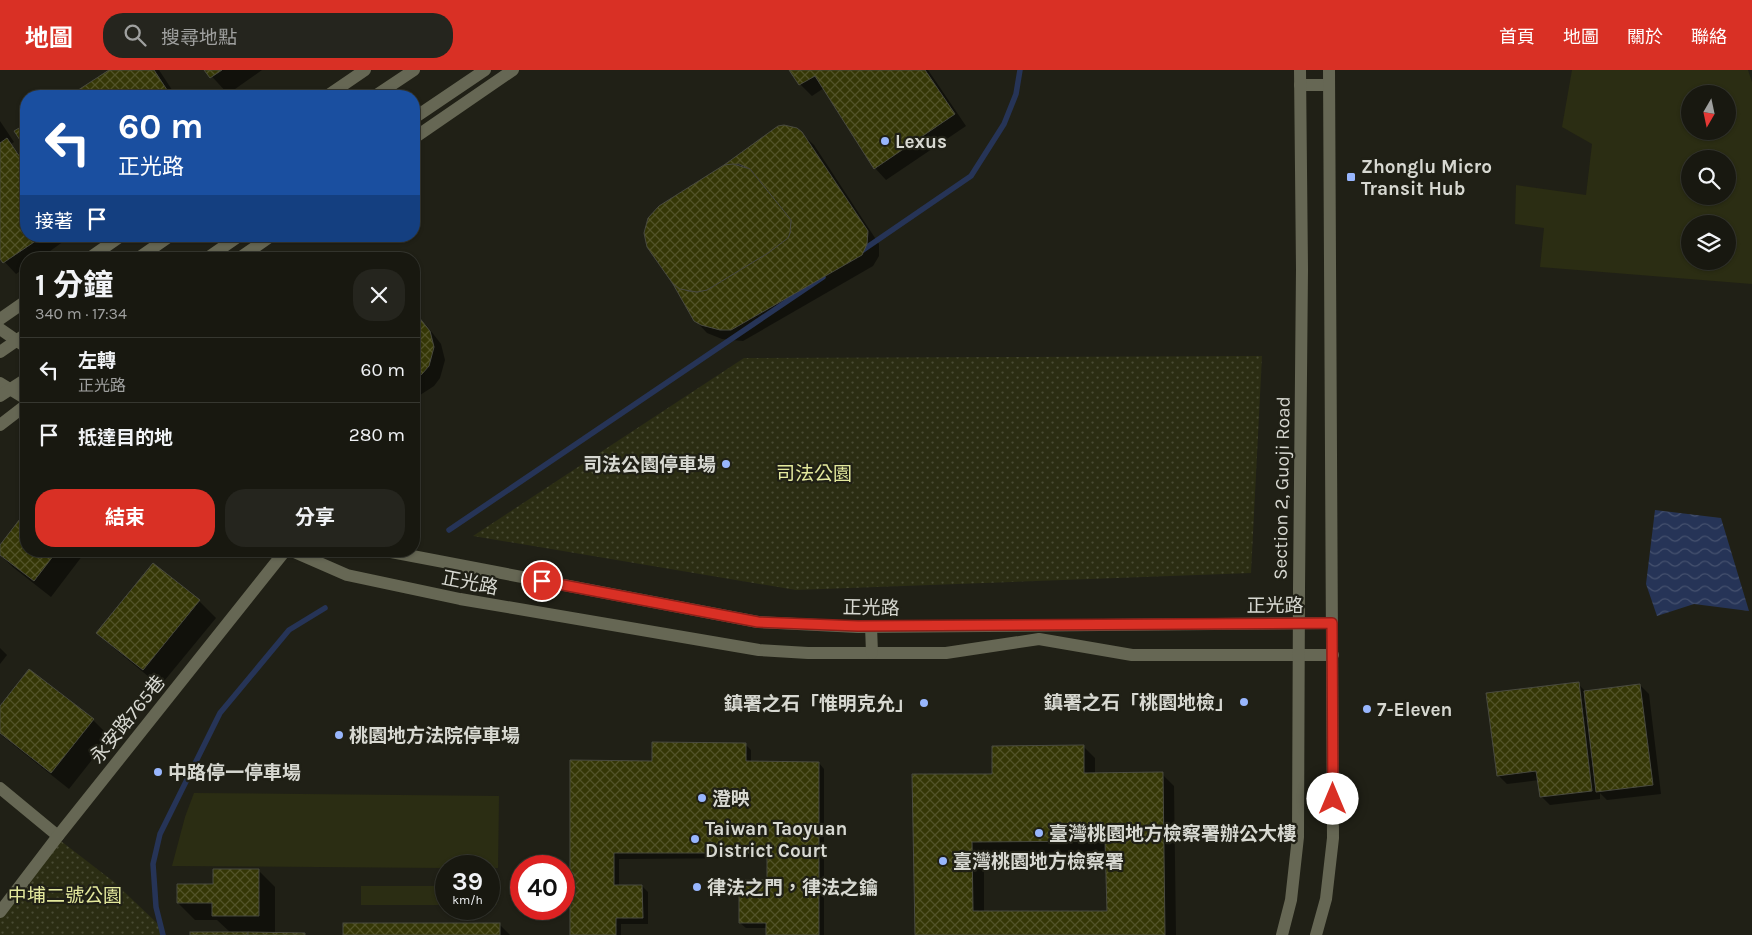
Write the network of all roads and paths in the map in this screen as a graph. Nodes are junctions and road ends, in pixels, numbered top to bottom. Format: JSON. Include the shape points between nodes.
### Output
{"nodes":[{"id":1,"x":365,"y":70,"type":"edge"},
{"id":2,"x":414,"y":70,"type":"edge"},
{"id":3,"x":486,"y":70,"type":"edge"},
{"id":4,"x":513,"y":70,"type":"edge"},
{"id":5,"x":1300,"y":70,"type":"edge"},
{"id":6,"x":1329,"y":70,"type":"edge"},
{"id":7,"x":1300,"y":85,"type":"junction"},
{"id":8,"x":1330,"y":85,"type":"junction"},
{"id":9,"x":336,"y":90,"type":"edge"},
{"id":10,"x":384,"y":90,"type":"edge"},
{"id":11,"x":420,"y":114,"type":"edge"},
{"id":12,"x":420,"y":134,"type":"edge"},
{"id":13,"x":112,"y":242,"type":"edge"},
{"id":14,"x":161,"y":242,"type":"edge"},
{"id":15,"x":230,"y":242,"type":"edge"},
{"id":16,"x":262,"y":242,"type":"edge"},
{"id":17,"x":98,"y":252,"type":"edge"},
{"id":18,"x":147,"y":252,"type":"edge"},
{"id":19,"x":216,"y":252,"type":"edge"},
{"id":20,"x":248,"y":252,"type":"edge"},
{"id":21,"x":20,"y":305,"type":"edge"},
{"id":22,"x":0,"y":319,"type":"edge"},
{"id":23,"x":0,"y":329,"type":"edge"},
{"id":24,"x":20,"y":339,"type":"edge"},
{"id":25,"x":20,"y":342,"type":"edge"},
{"id":26,"x":0,"y":352,"type":"edge"},
{"id":27,"x":20,"y":382,"type":"edge"},
{"id":28,"x":3,"y":389,"type":"edge"},
{"id":29,"x":20,"y":396,"type":"edge"},
{"id":30,"x":20,"y":410,"type":"edge"},
{"id":31,"x":0,"y":425,"type":"edge"},
{"id":32,"x":280,"y":557,"type":"edge"},
{"id":33,"x":306,"y":557,"type":"edge"},
{"id":34,"x":417,"y":557,"type":"edge"},
{"id":35,"x":1299,"y":623,"type":"junction"},
{"id":36,"x":1332,"y":623,"type":"junction"},
{"id":37,"x":871,"y":626,"type":"junction"},
{"id":38,"x":872,"y":653,"type":"junction"},
{"id":39,"x":1333,"y":655,"type":"junction"},
{"id":40,"x":1299,"y":656,"type":"junction"},
{"id":41,"x":0,"y":788,"type":"edge"},
{"id":42,"x":58,"y":836,"type":"junction"},
{"id":43,"x":0,"y":912,"type":"edge"},
{"id":44,"x":1282,"y":935,"type":"edge"},
{"id":45,"x":1316,"y":935,"type":"edge"}],
"edges":[{"from":1,"to":9,"type":"street"},
{"from":2,"to":10,"type":"street"},
{"from":3,"to":11,"type":"street"},
{"from":4,"to":12,"type":"street"},
{"from":5,"to":7,"type":"street","name":"Section 2, Guoji Road"},
{"from":6,"to":8,"type":"street"},
{"from":7,"to":8,"type":"street"},
{"from":7,"to":35,"type":"street","name":"Section 2, Guoji Road"},
{"from":8,"to":36,"type":"street"},
{"from":13,"to":17,"type":"street"},
{"from":14,"to":18,"type":"street"},
{"from":15,"to":19,"type":"street"},
{"from":16,"to":20,"type":"street"},
{"from":21,"to":22,"type":"street"},
{"from":23,"to":24,"type":"street"},
{"from":25,"to":26,"type":"street"},
{"from":27,"to":28,"type":"street"},
{"from":28,"to":29,"type":"street"},
{"from":30,"to":31,"type":"street"},
{"from":32,"to":42,"type":"street","name":"永安路765巷"},
{"from":33,"to":38,"type":"street","name":"正光路","via":[[347,575],[460,599],[759,650]]},
{"from":34,"to":37,"type":"street","name":"正光路","via":[[758,622]]},
{"from":35,"to":36,"type":"street","name":"正光路"},
{"from":35,"to":37,"type":"street","name":"正光路"},
{"from":35,"to":40,"type":"street","name":"Section 2, Guoji Road"},
{"from":36,"to":39,"type":"street"},
{"from":37,"to":38,"type":"street"},
{"from":38,"to":40,"type":"street","name":"正光路","via":[[946,654],[1040,639],[1132,655]]},
{"from":39,"to":40,"type":"street","name":"正光路"},
{"from":39,"to":45,"type":"street","via":[[1333,838],[1326,899]]},
{"from":40,"to":44,"type":"street","name":"Section 2, Guoji Road","via":[[1298,838],[1291,900]]},
{"from":41,"to":42,"type":"street"},
{"from":42,"to":43,"type":"street","name":"永安路765巷"}]}
